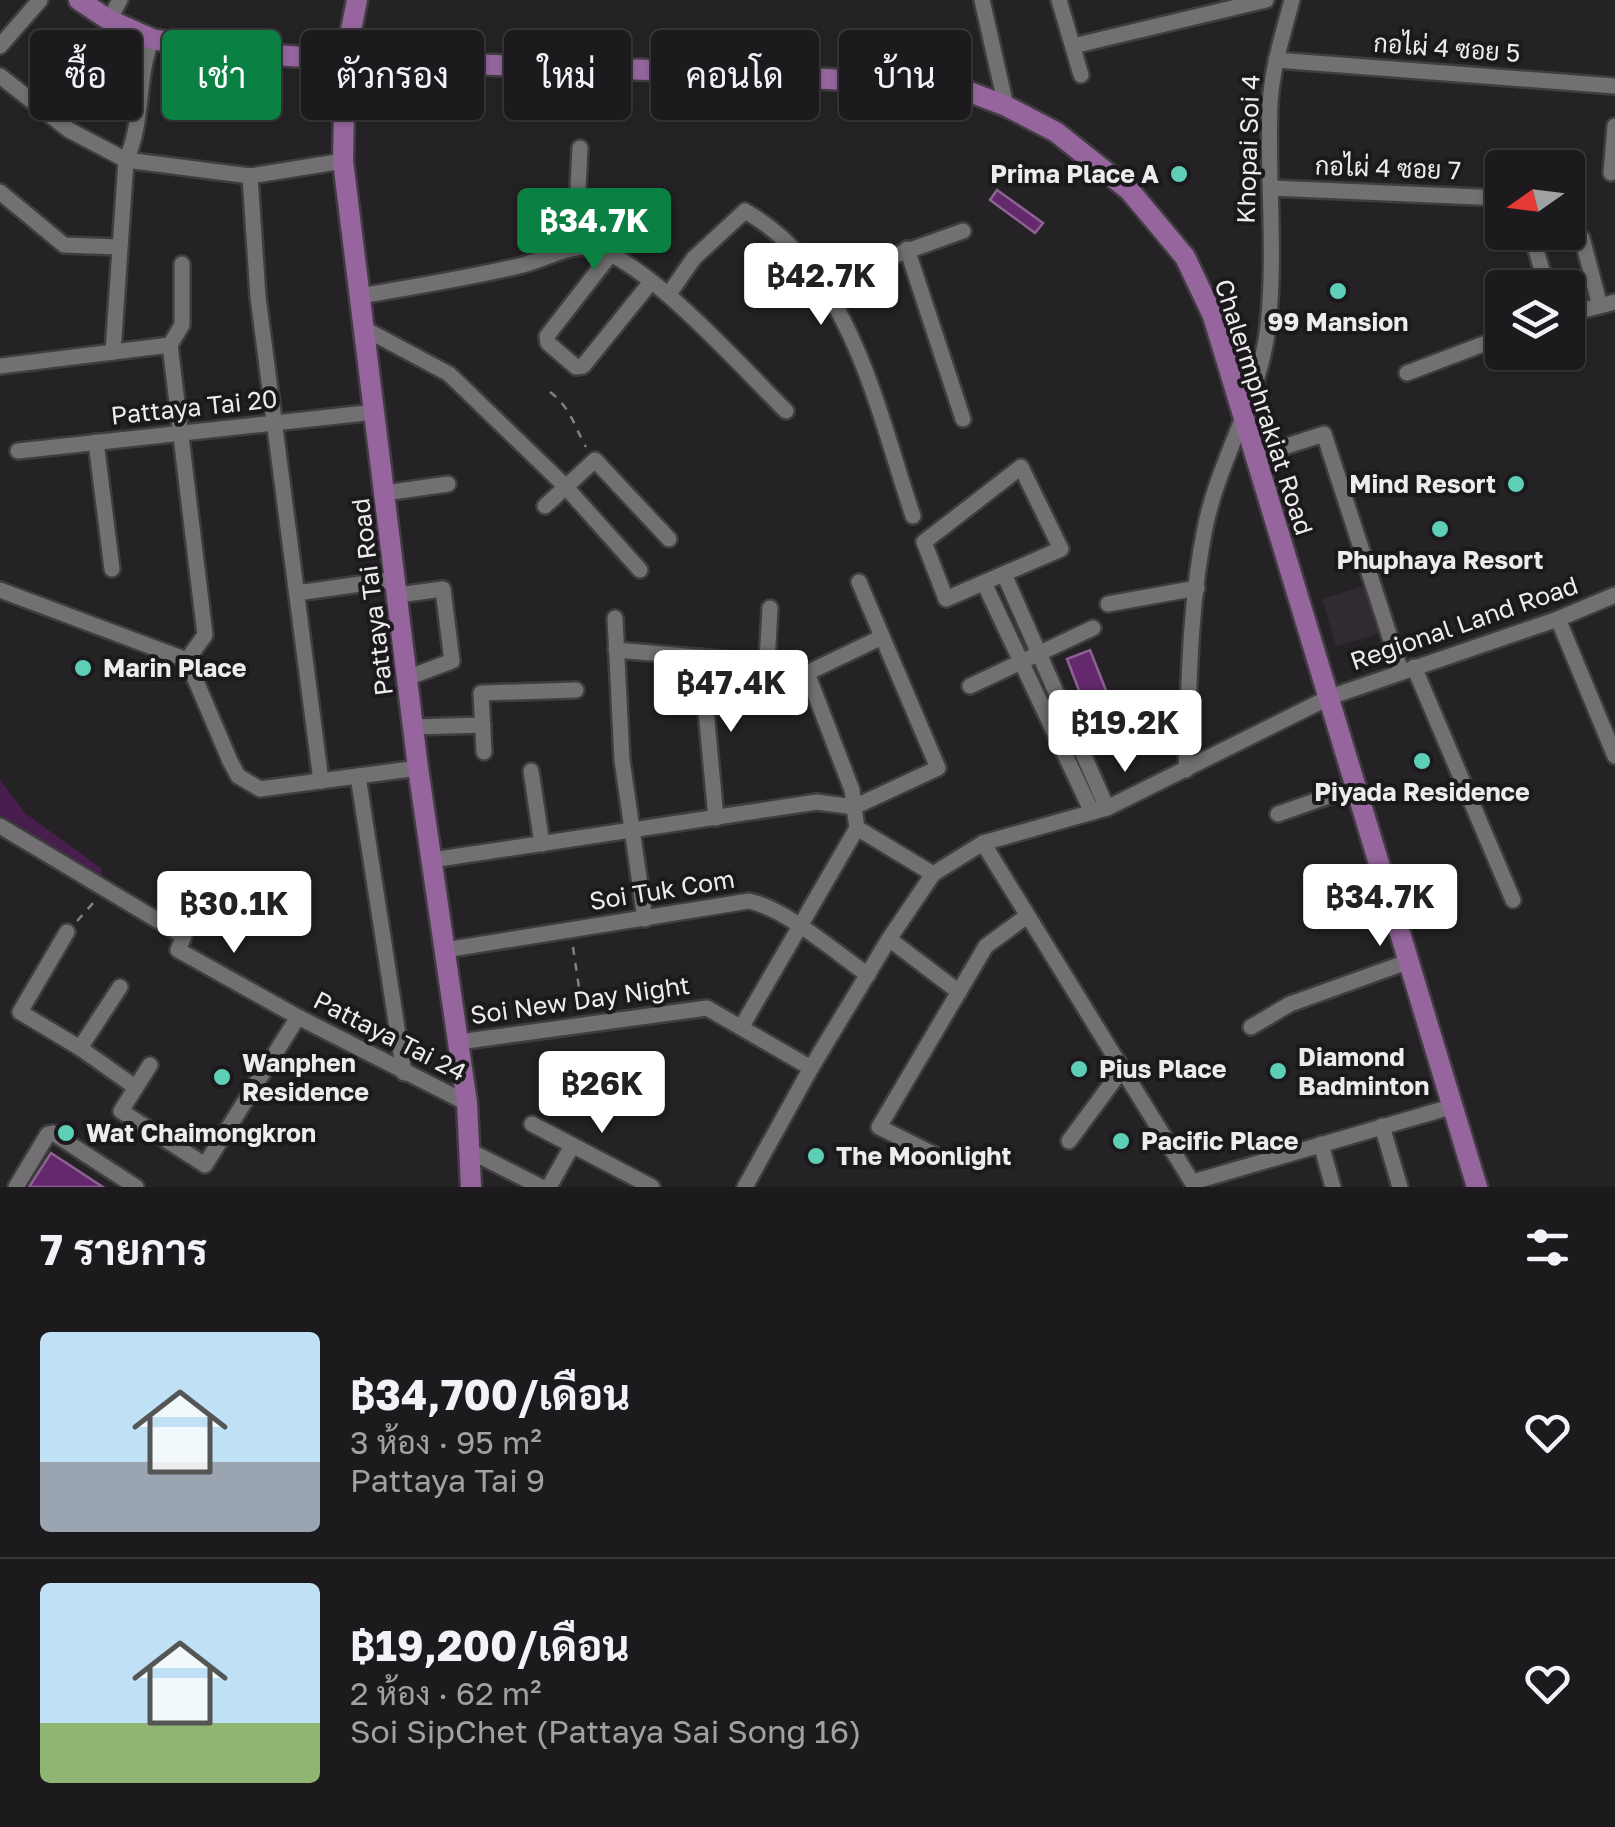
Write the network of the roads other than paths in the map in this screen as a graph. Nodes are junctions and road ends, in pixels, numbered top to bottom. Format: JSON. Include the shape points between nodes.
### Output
{"nodes":[{"id":1,"x":40,"y":0,"type":"edge"},
{"id":2,"x":78,"y":0,"type":"edge"},
{"id":3,"x":120,"y":0,"type":"edge"},
{"id":4,"x":357,"y":0,"type":"edge"},
{"id":5,"x":982,"y":0,"type":"edge"},
{"id":6,"x":1059,"y":0,"type":"edge"},
{"id":7,"x":1266,"y":0,"type":"edge"},
{"id":8,"x":1292,"y":0,"type":"edge"},
{"id":9,"x":109,"y":20,"type":"junction"},
{"id":10,"x":351,"y":30,"type":"edge"},
{"id":11,"x":152,"y":40,"type":"junction"},
{"id":12,"x":0,"y":46,"type":"edge"},
{"id":13,"x":1073,"y":46,"type":"junction"},
{"id":14,"x":301,"y":57,"type":"edge"},
{"id":15,"x":1276,"y":60,"type":"junction"},
{"id":16,"x":484,"y":65,"type":"edge"},
{"id":17,"x":1081,"y":75,"type":"dead end"},
{"id":18,"x":0,"y":76,"type":"edge"},
{"id":19,"x":1615,"y":86,"type":"edge"},
{"id":20,"x":1006,"y":106,"type":"junction"},
{"id":21,"x":343,"y":120,"type":"edge"},
{"id":22,"x":1615,"y":126,"type":"edge"},
{"id":23,"x":580,"y":148,"type":"dead end"},
{"id":24,"x":126,"y":160,"type":"junction"},
{"id":25,"x":342,"y":162,"type":"junction"},
{"id":26,"x":1611,"y":174,"type":"dead end"},
{"id":27,"x":250,"y":176,"type":"junction"},
{"id":28,"x":1271,"y":188,"type":"junction"},
{"id":29,"x":0,"y":192,"type":"edge"},
{"id":30,"x":1485,"y":197,"type":"edge"},
{"id":31,"x":962,"y":231,"type":"dead end"},
{"id":32,"x":1585,"y":246,"type":"edge"},
{"id":33,"x":119,"y":247,"type":"junction"},
{"id":34,"x":575,"y":248,"type":"junction"},
{"id":35,"x":907,"y":249,"type":"junction"},
{"id":36,"x":608,"y":258,"type":"junction"},
{"id":37,"x":182,"y":264,"type":"dead end"},
{"id":38,"x":820,"y":282,"type":"junction"},
{"id":39,"x":647,"y":287,"type":"junction"},
{"id":40,"x":669,"y":294,"type":"junction"},
{"id":41,"x":360,"y":296,"type":"junction"},
{"id":42,"x":1608,"y":304,"type":"edge"},
{"id":43,"x":365,"y":329,"type":"junction"},
{"id":44,"x":1485,"y":343,"type":"edge"},
{"id":45,"x":170,"y":345,"type":"junction"},
{"id":46,"x":113,"y":352,"type":"junction"},
{"id":47,"x":0,"y":366,"type":"edge"},
{"id":48,"x":1407,"y":373,"type":"dead end"},
{"id":49,"x":786,"y":411,"type":"dead end"},
{"id":50,"x":375,"y":412,"type":"junction"},
{"id":51,"x":1245,"y":417,"type":"junction"},
{"id":52,"x":962,"y":419,"type":"dead end"},
{"id":53,"x":273,"y":425,"type":"junction"},
{"id":54,"x":183,"y":435,"type":"junction"},
{"id":55,"x":96,"y":442,"type":"junction"},
{"id":56,"x":18,"y":451,"type":"dead end"},
{"id":57,"x":1256,"y":456,"type":"junction"},
{"id":58,"x":448,"y":484,"type":"dead end"},
{"id":59,"x":564,"y":485,"type":"junction"},
{"id":60,"x":385,"y":494,"type":"junction"},
{"id":61,"x":545,"y":506,"type":"dead end"},
{"id":62,"x":913,"y":516,"type":"dead end"},
{"id":63,"x":668,"y":539,"type":"dead end"},
{"id":64,"x":112,"y":569,"type":"dead end"},
{"id":65,"x":640,"y":570,"type":"dead end"},
{"id":66,"x":1004,"y":574,"type":"junction"},
{"id":67,"x":859,"y":582,"type":"dead end"},
{"id":68,"x":984,"y":583,"type":"junction"},
{"id":69,"x":397,"y":587,"type":"junction"},
{"id":70,"x":1198,"y":588,"type":"junction"},
{"id":71,"x":0,"y":590,"type":"edge"},
{"id":72,"x":298,"y":594,"type":"junction"},
{"id":73,"x":1615,"y":594,"type":"edge"},
{"id":74,"x":1108,"y":604,"type":"dead end"},
{"id":75,"x":770,"y":608,"type":"dead end"},
{"id":76,"x":615,"y":618,"type":"dead end"},
{"id":77,"x":1558,"y":619,"type":"junction"},
{"id":78,"x":1093,"y":628,"type":"dead end"},
{"id":79,"x":882,"y":637,"type":"junction"},
{"id":80,"x":616,"y":650,"type":"junction"},
{"id":81,"x":1039,"y":653,"type":"junction"},
{"id":82,"x":701,"y":657,"type":"junction"},
{"id":83,"x":186,"y":660,"type":"junction"},
{"id":84,"x":1021,"y":661,"type":"junction"},
{"id":85,"x":767,"y":663,"type":"junction"},
{"id":86,"x":1407,"y":669,"type":"junction"},
{"id":87,"x":807,"y":673,"type":"junction"},
{"id":88,"x":408,"y":678,"type":"junction"},
{"id":89,"x":970,"y":686,"type":"dead end"},
{"id":90,"x":576,"y":690,"type":"dead end"},
{"id":91,"x":1330,"y":696,"type":"junction"},
{"id":92,"x":1615,"y":705,"type":"edge"},
{"id":93,"x":1597,"y":713,"type":"junction"},
{"id":94,"x":482,"y":725,"type":"junction"},
{"id":95,"x":413,"y":728,"type":"junction"},
{"id":96,"x":484,"y":752,"type":"dead end"},
{"id":97,"x":1615,"y":756,"type":"edge"},
{"id":98,"x":418,"y":768,"type":"junction"},
{"id":99,"x":1186,"y":770,"type":"junction"},
{"id":100,"x":531,"y":771,"type":"dead end"},
{"id":101,"x":358,"y":776,"type":"junction"},
{"id":102,"x":321,"y":781,"type":"junction"},
{"id":103,"x":1358,"y":786,"type":"junction"},
{"id":104,"x":854,"y":808,"type":"junction"},
{"id":105,"x":1099,"y":810,"type":"junction"},
{"id":106,"x":1278,"y":814,"type":"dead end"},
{"id":107,"x":716,"y":818,"type":"junction"},
{"id":108,"x":0,"y":826,"type":"edge"},
{"id":109,"x":857,"y":828,"type":"junction"},
{"id":110,"x":632,"y":832,"type":"junction"},
{"id":111,"x":542,"y":844,"type":"junction"},
{"id":112,"x":983,"y":844,"type":"junction"},
{"id":113,"x":432,"y":860,"type":"junction"},
{"id":114,"x":933,"y":874,"type":"junction"},
{"id":115,"x":1514,"y":900,"type":"dead end"},
{"id":116,"x":1028,"y":916,"type":"junction"},
{"id":117,"x":646,"y":918,"type":"junction"},
{"id":118,"x":798,"y":926,"type":"junction"},
{"id":119,"x":66,"y":932,"type":"road end"},
{"id":120,"x":889,"y":939,"type":"junction"},
{"id":121,"x":445,"y":950,"type":"junction"},
{"id":122,"x":1410,"y":961,"type":"junction"},
{"id":123,"x":868,"y":975,"type":"junction"},
{"id":124,"x":120,"y":988,"type":"dead end"},
{"id":125,"x":959,"y":992,"type":"junction"},
{"id":126,"x":298,"y":1017,"type":"junction"},
{"id":127,"x":742,"y":1026,"type":"junction"},
{"id":128,"x":1251,"y":1027,"type":"dead end"},
{"id":129,"x":458,"y":1042,"type":"junction"},
{"id":130,"x":80,"y":1048,"type":"junction"},
{"id":131,"x":150,"y":1065,"type":"dead end"},
{"id":132,"x":811,"y":1068,"type":"junction"},
{"id":133,"x":1123,"y":1068,"type":"junction"},
{"id":134,"x":404,"y":1073,"type":"junction"},
{"id":135,"x":135,"y":1086,"type":"junction"},
{"id":136,"x":467,"y":1103,"type":"junction"},
{"id":137,"x":1454,"y":1106,"type":"junction"},
{"id":138,"x":532,"y":1124,"type":"dead end"},
{"id":139,"x":1382,"y":1126,"type":"junction"},
{"id":140,"x":1069,"y":1142,"type":"dead end"},
{"id":141,"x":1320,"y":1144,"type":"junction"},
{"id":142,"x":572,"y":1146,"type":"junction"},
{"id":143,"x":472,"y":1152,"type":"junction"},
{"id":144,"x":936,"y":1155,"type":"dead end"},
{"id":145,"x":1194,"y":1184,"type":"edge"},
{"id":146,"x":16,"y":1187,"type":"edge"},
{"id":147,"x":136,"y":1187,"type":"edge"},
{"id":148,"x":471,"y":1187,"type":"edge"},
{"id":149,"x":541,"y":1187,"type":"edge"},
{"id":150,"x":549,"y":1187,"type":"edge"},
{"id":151,"x":652,"y":1187,"type":"edge"},
{"id":152,"x":745,"y":1187,"type":"edge"},
{"id":153,"x":1333,"y":1187,"type":"edge"},
{"id":154,"x":1400,"y":1187,"type":"edge"},
{"id":155,"x":1478,"y":1187,"type":"edge"}],
"edges":[{"from":1,"to":12,"type":"street"},
{"from":2,"to":9,"type":"main road","name":"Chalermphrakiat Road"},
{"from":3,"to":9,"type":"street"},
{"from":4,"to":10,"type":"main road","name":"Pattaya Tai Road"},
{"from":5,"to":20,"type":"street"},
{"from":6,"to":13,"type":"street"},
{"from":7,"to":13,"type":"street"},
{"from":8,"to":15,"type":"street","name":"Khopai Soi 4"},
{"from":9,"to":11,"type":"main road","name":"Chalermphrakiat Road"},
{"from":11,"to":14,"type":"main road","name":"Chalermphrakiat Road"},
{"from":11,"to":24,"type":"street"},
{"from":13,"to":17,"type":"street"},
{"from":15,"to":19,"type":"street","name":"กอไผ่ 4 ซอย 5"},
{"from":15,"to":28,"type":"street","name":"Khopai Soi 4"},
{"from":16,"to":20,"type":"main road","name":"Chalermphrakiat Road","via":[[954,86]]},
{"from":18,"to":24,"type":"street","via":[[69,130]]},
{"from":20,"to":51,"type":"main road","name":"Chalermphrakiat Road","via":[[1082,152],[1167,232],[1213,316]]},
{"from":21,"to":25,"type":"main road","name":"Pattaya Tai Road"},
{"from":22,"to":26,"type":"street"},
{"from":23,"to":34,"type":"street"},
{"from":24,"to":27,"type":"street"},
{"from":24,"to":33,"type":"street"},
{"from":25,"to":27,"type":"street"},
{"from":25,"to":41,"type":"main road","name":"Pattaya Tai Road"},
{"from":27,"to":53,"type":"street"},
{"from":28,"to":30,"type":"street","name":"กอไผ่ 4 ซอย 7"},
{"from":28,"to":51,"type":"street","name":"Khopai Soi 4","via":[[1268,326]]},
{"from":29,"to":33,"type":"street","via":[[64,245]]},
{"from":31,"to":35,"type":"street"},
{"from":32,"to":42,"type":"street"},
{"from":33,"to":46,"type":"street"},
{"from":34,"to":36,"type":"street","via":[[590,247]]},
{"from":34,"to":41,"type":"street","via":[[471,277]]},
{"from":35,"to":38,"type":"street"},
{"from":35,"to":52,"type":"street"},
{"from":36,"to":39,"type":"street"},
{"from":36,"to":39,"type":"street","via":[[547,336],[576,367]]},
{"from":37,"to":45,"type":"street","via":[[182,325]]},
{"from":38,"to":40,"type":"street","via":[[767,224],[745,211],[694,258]]},
{"from":38,"to":62,"type":"street","via":[[867,380]]},
{"from":39,"to":40,"type":"street"},
{"from":40,"to":49,"type":"street"},
{"from":41,"to":43,"type":"main road","name":"Pattaya Tai Road"},
{"from":43,"to":50,"type":"main road","name":"Pattaya Tai Road"},
{"from":43,"to":59,"type":"street","via":[[450,374]]},
{"from":44,"to":48,"type":"street"},
{"from":45,"to":46,"type":"street"},
{"from":45,"to":54,"type":"street"},
{"from":46,"to":47,"type":"street"},
{"from":50,"to":53,"type":"street","name":"Pattaya Tai 20"},
{"from":50,"to":60,"type":"main road","name":"Pattaya Tai Road"},
{"from":51,"to":57,"type":"main road","name":"Chalermphrakiat Road"},
{"from":51,"to":70,"type":"street","name":"Khopai Soi 4","via":[[1206,527]]},
{"from":53,"to":54,"type":"street","name":"Pattaya Tai 20"},
{"from":53,"to":72,"type":"street"},
{"from":54,"to":55,"type":"street","name":"Pattaya Tai 20"},
{"from":54,"to":83,"type":"street","via":[[205,635]]},
{"from":55,"to":56,"type":"street","name":"Pattaya Tai 20"},
{"from":55,"to":64,"type":"street"},
{"from":57,"to":86,"type":"street","via":[[1324,434]]},
{"from":57,"to":91,"type":"main road","name":"Chalermphrakiat Road"},
{"from":58,"to":60,"type":"street"},
{"from":59,"to":61,"type":"street"},
{"from":59,"to":63,"type":"street","via":[[595,460]]},
{"from":59,"to":65,"type":"street"},
{"from":60,"to":69,"type":"main road","name":"Pattaya Tai Road"},
{"from":66,"to":68,"type":"street"},
{"from":66,"to":68,"type":"street","via":[[1061,549],[1021,468],[924,542],[946,600]]},
{"from":66,"to":81,"type":"street"},
{"from":67,"to":79,"type":"street"},
{"from":68,"to":84,"type":"street"},
{"from":69,"to":72,"type":"street"},
{"from":69,"to":88,"type":"main road","name":"Pattaya Tai Road"},
{"from":69,"to":88,"type":"street","via":[[442,589],[452,661]]},
{"from":70,"to":74,"type":"street"},
{"from":70,"to":99,"type":"street","name":"Khopai Soi 4"},
{"from":71,"to":83,"type":"street"},
{"from":72,"to":102,"type":"street"},
{"from":73,"to":77,"type":"street","name":"Regional Land Road"},
{"from":75,"to":85,"type":"street"},
{"from":76,"to":80,"type":"street"},
{"from":77,"to":86,"type":"street","name":"Regional Land Road"},
{"from":77,"to":93,"type":"street"},
{"from":78,"to":81,"type":"street"},
{"from":79,"to":87,"type":"street"},
{"from":79,"to":104,"type":"street","via":[[938,768]]},
{"from":80,"to":82,"type":"street"},
{"from":80,"to":110,"type":"street"},
{"from":81,"to":84,"type":"street"},
{"from":81,"to":105,"type":"street"},
{"from":82,"to":85,"type":"street"},
{"from":82,"to":107,"type":"street"},
{"from":83,"to":102,"type":"street","via":[[238,776],[260,788]]},
{"from":84,"to":89,"type":"street"},
{"from":84,"to":105,"type":"street"},
{"from":85,"to":87,"type":"street"},
{"from":86,"to":91,"type":"street","name":"Regional Land Road"},
{"from":86,"to":115,"type":"street"},
{"from":87,"to":104,"type":"street","via":[[815,714],[852,790]]},
{"from":88,"to":95,"type":"main road","name":"Pattaya Tai Road"},
{"from":90,"to":94,"type":"street","via":[[481,693]]},
{"from":91,"to":99,"type":"street","name":"Regional Land Road"},
{"from":91,"to":103,"type":"main road","name":"Chalermphrakiat Road"},
{"from":92,"to":93,"type":"street"},
{"from":93,"to":97,"type":"street"},
{"from":94,"to":95,"type":"street"},
{"from":94,"to":96,"type":"street"},
{"from":95,"to":98,"type":"main road","name":"Pattaya Tai Road"},
{"from":98,"to":101,"type":"street"},
{"from":98,"to":113,"type":"main road","name":"Pattaya Tai Road"},
{"from":99,"to":105,"type":"street","name":"Regional Land Road"},
{"from":100,"to":111,"type":"street"},
{"from":101,"to":102,"type":"street"},
{"from":101,"to":134,"type":"street"},
{"from":103,"to":106,"type":"street"},
{"from":103,"to":122,"type":"main road","name":"Chalermphrakiat Road"},
{"from":104,"to":107,"type":"street","via":[[817,802]]},
{"from":104,"to":109,"type":"street"},
{"from":105,"to":112,"type":"street","name":"Regional Land Road"},
{"from":107,"to":110,"type":"street"},
{"from":108,"to":126,"type":"street","name":"Pattaya Tai 24","via":[[184,936],[178,950]]},
{"from":109,"to":114,"type":"street"},
{"from":109,"to":118,"type":"street"},
{"from":110,"to":111,"type":"street"},
{"from":110,"to":117,"type":"street"},
{"from":111,"to":113,"type":"street"},
{"from":112,"to":114,"type":"street","name":"Regional Land Road"},
{"from":112,"to":116,"type":"street"},
{"from":113,"to":121,"type":"main road","name":"Pattaya Tai Road"},
{"from":114,"to":120,"type":"street"},
{"from":116,"to":125,"type":"street","via":[[993,938]]},
{"from":116,"to":133,"type":"street"},
{"from":117,"to":118,"type":"street","name":"Soi Tuk Com","via":[[749,901]]},
{"from":117,"to":121,"type":"street","name":"Soi Tuk Com"},
{"from":118,"to":123,"type":"street","name":"Soi Tuk Com"},
{"from":118,"to":127,"type":"street"},
{"from":119,"to":130,"type":"street","via":[[20,1012]]},
{"from":120,"to":123,"type":"street"},
{"from":120,"to":125,"type":"street"},
{"from":121,"to":129,"type":"main road","name":"Pattaya Tai Road"},
{"from":122,"to":128,"type":"street","via":[[1290,1004]]},
{"from":122,"to":137,"type":"main road","name":"Chalermphrakiat Road"},
{"from":123,"to":132,"type":"street"},
{"from":124,"to":130,"type":"street"},
{"from":125,"to":144,"type":"street","via":[[879,1126]]},
{"from":126,"to":134,"type":"street","name":"Pattaya Tai 24"},
{"from":126,"to":135,"type":"street","via":[[205,1165],[121,1110]]},
{"from":127,"to":129,"type":"street","name":"Soi New Day Night","via":[[696,1007]]},
{"from":127,"to":132,"type":"street","name":"Soi New Day Night"},
{"from":129,"to":136,"type":"main road","name":"Pattaya Tai Road"},
{"from":130,"to":135,"type":"street"},
{"from":131,"to":135,"type":"street"},
{"from":132,"to":152,"type":"street"},
{"from":133,"to":140,"type":"street"},
{"from":133,"to":145,"type":"street"},
{"from":134,"to":136,"type":"street","name":"Pattaya Tai 24"},
{"from":136,"to":143,"type":"main road","name":"Pattaya Tai Road"},
{"from":137,"to":139,"type":"street"},
{"from":137,"to":155,"type":"main road","name":"Chalermphrakiat Road"},
{"from":138,"to":142,"type":"street"},
{"from":139,"to":141,"type":"street"},
{"from":139,"to":154,"type":"street"},
{"from":141,"to":145,"type":"street"},
{"from":141,"to":153,"type":"street"},
{"from":142,"to":150,"type":"street"},
{"from":142,"to":151,"type":"street"},
{"from":143,"to":148,"type":"main road","name":"Pattaya Tai Road"},
{"from":143,"to":149,"type":"street"},
{"from":146,"to":147,"type":"street","via":[[53,1133]]}]}
